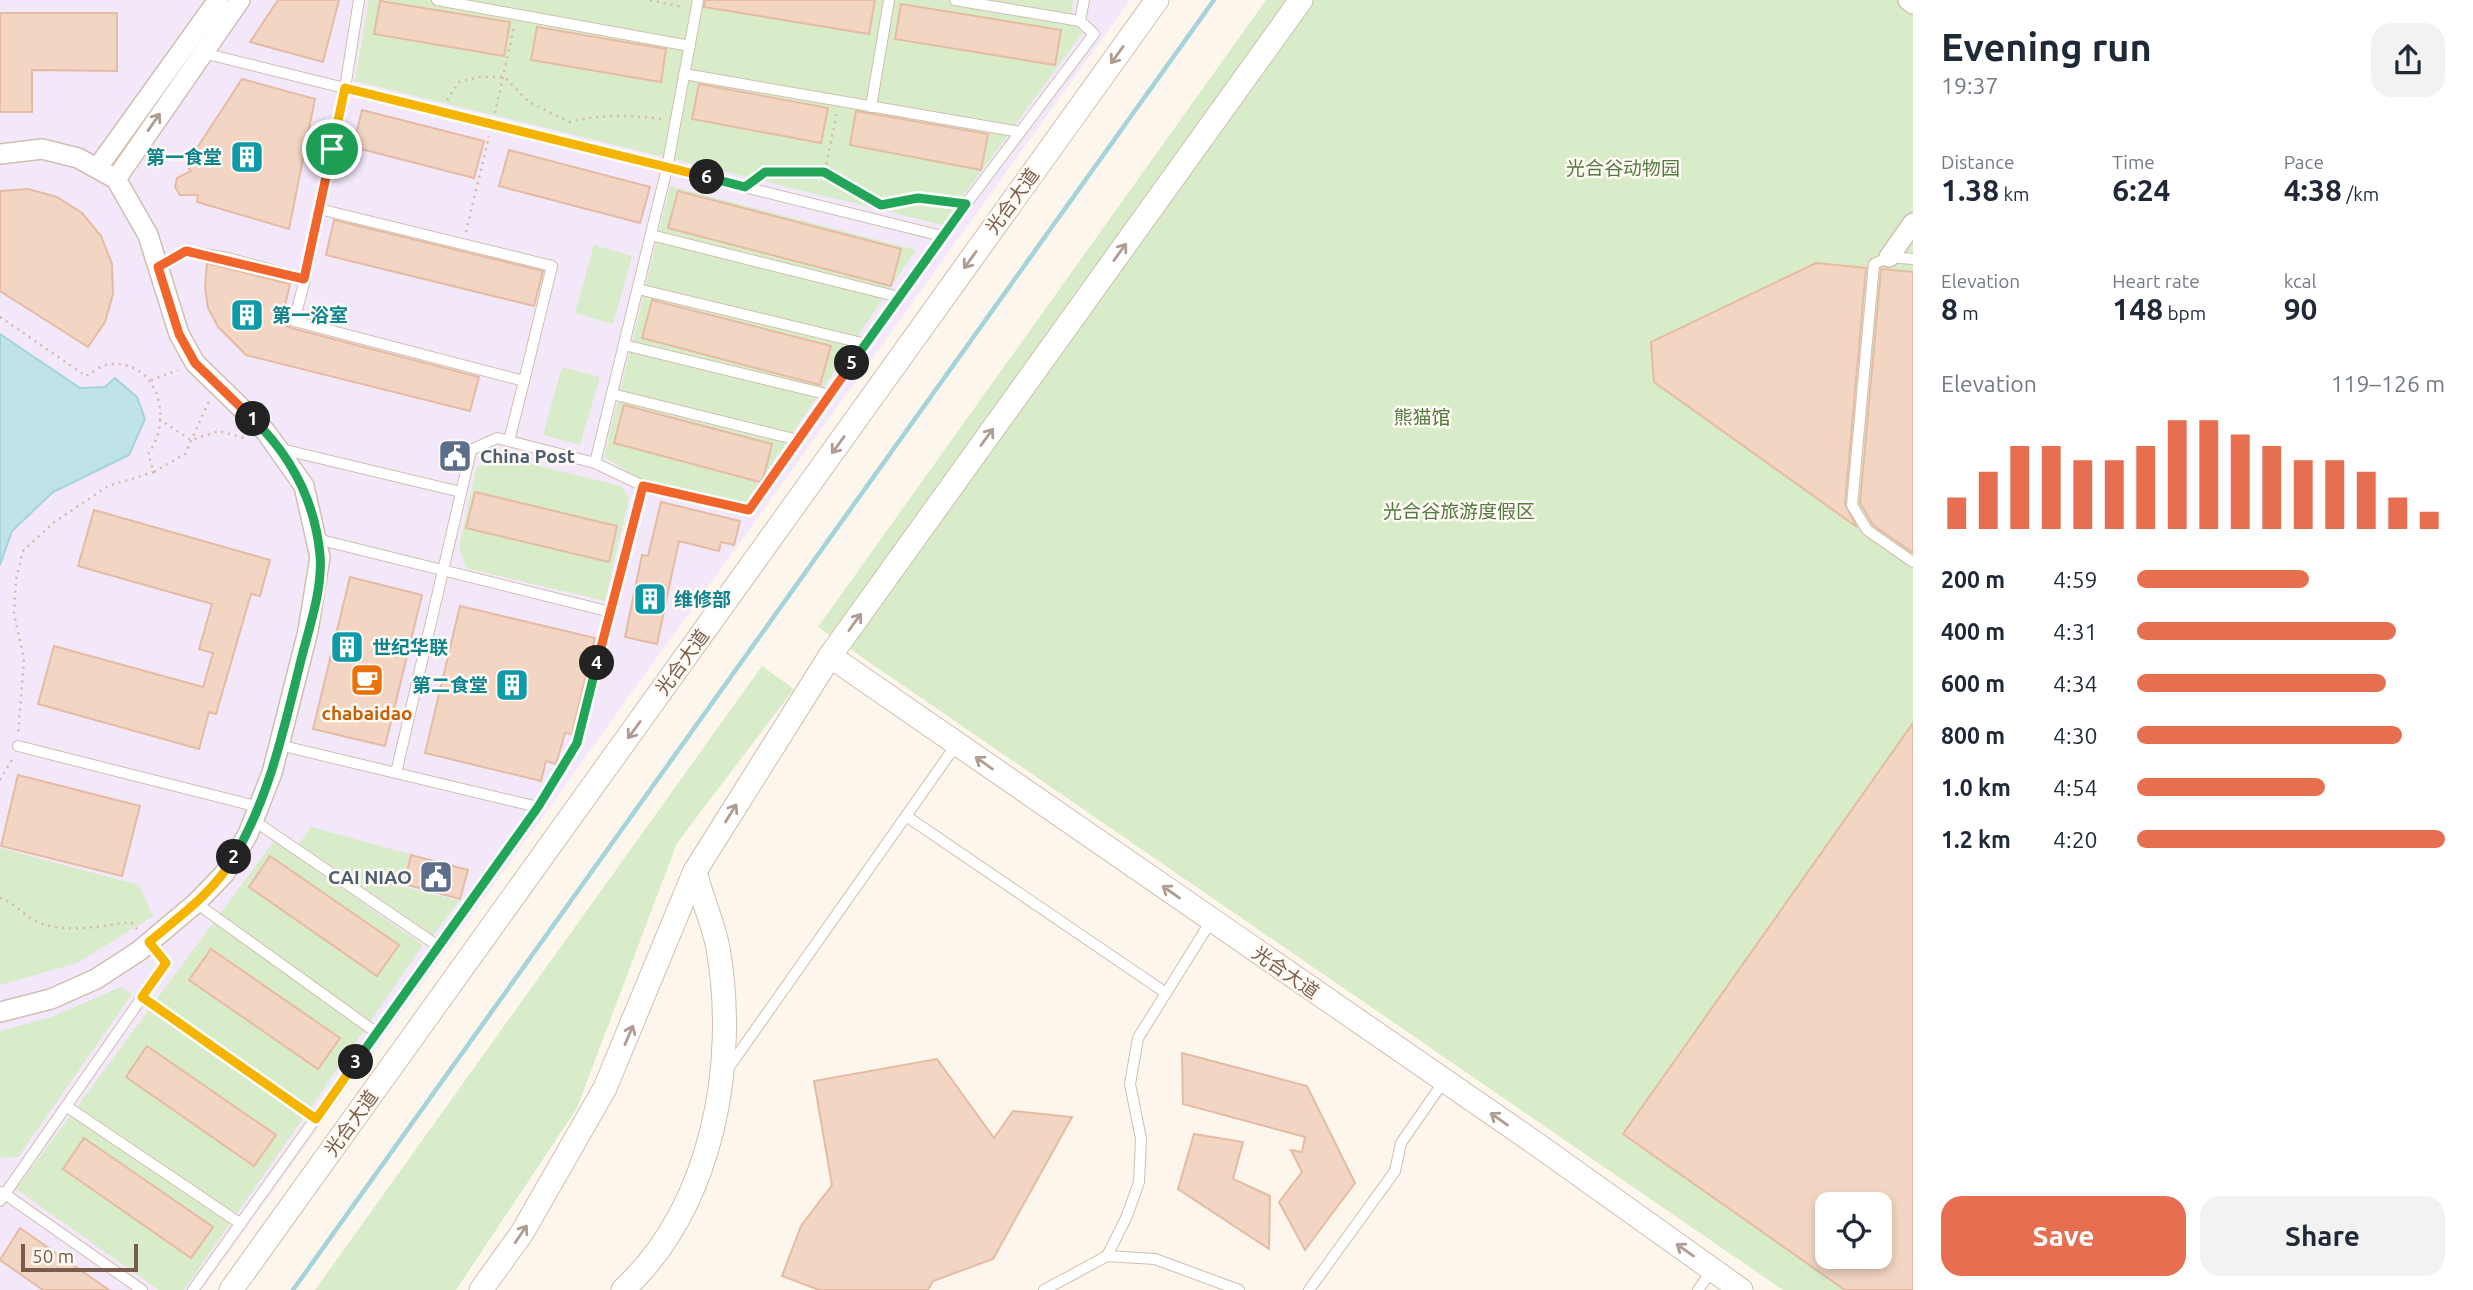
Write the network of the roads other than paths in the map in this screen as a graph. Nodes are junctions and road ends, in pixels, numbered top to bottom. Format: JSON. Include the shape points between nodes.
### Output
{"nodes":[{"id":1,"x":218,"y":0,"type":"edge"},
{"id":2,"x":240,"y":0,"type":"edge"},
{"id":3,"x":359,"y":0,"type":"edge"},
{"id":4,"x":436,"y":0,"type":"edge"},
{"id":5,"x":888,"y":0,"type":"edge"},
{"id":6,"x":955,"y":0,"type":"edge"},
{"id":7,"x":1084,"y":0,"type":"edge"},
{"id":8,"x":1157,"y":0,"type":"edge"},
{"id":9,"x":1301,"y":0,"type":"edge"},
{"id":10,"x":1908,"y":0,"type":"edge"},
{"id":11,"x":1913,"y":4,"type":"edge"},
{"id":12,"x":697,"y":5,"type":"edge"},
{"id":13,"x":1080,"y":21,"type":"junction"},
{"id":14,"x":690,"y":46,"type":"junction"},
{"id":15,"x":203,"y":53,"type":"junction"},
{"id":16,"x":684,"y":75,"type":"junction"},
{"id":17,"x":345,"y":88,"type":"junction"},
{"id":18,"x":872,"y":107,"type":"junction"},
{"id":19,"x":1020,"y":132,"type":"junction"},
{"id":20,"x":0,"y":153,"type":"edge"},
{"id":21,"x":98,"y":167,"type":"junction"},
{"id":22,"x":667,"y":167,"type":"junction"},
{"id":23,"x":116,"y":178,"type":"junction"},
{"id":24,"x":319,"y":209,"type":"junction"},
{"id":25,"x":1913,"y":223,"type":"edge"},
{"id":26,"x":651,"y":235,"type":"junction"},
{"id":27,"x":942,"y":236,"type":"junction"},
{"id":28,"x":1889,"y":257,"type":"junction"},
{"id":29,"x":1913,"y":259,"type":"edge"},
{"id":30,"x":158,"y":267,"type":"junction"},
{"id":31,"x":304,"y":279,"type":"junction"},
{"id":32,"x":638,"y":289,"type":"junction"},
{"id":33,"x":899,"y":297,"type":"junction"},
{"id":34,"x":866,"y":344,"type":"junction"},
{"id":35,"x":624,"y":345,"type":"junction"},
{"id":36,"x":524,"y":381,"type":"junction"},
{"id":37,"x":612,"y":394,"type":"junction"},
{"id":38,"x":830,"y":395,"type":"junction"},
{"id":39,"x":799,"y":440,"type":"junction"},
{"id":40,"x":509,"y":441,"type":"junction"},
{"id":41,"x":279,"y":449,"type":"junction"},
{"id":42,"x":595,"y":463,"type":"junction"},
{"id":43,"x":643,"y":486,"type":"junction"},
{"id":44,"x":461,"y":492,"type":"junction"},
{"id":45,"x":317,"y":539,"type":"junction"},
{"id":46,"x":1913,"y":562,"type":"edge"},
{"id":47,"x":443,"y":570,"type":"junction"},
{"id":48,"x":611,"y":612,"type":"junction"},
{"id":49,"x":830,"y":656,"type":"junction"},
{"id":50,"x":957,"y":744,"type":"junction"},
{"id":51,"x":279,"y":745,"type":"junction"},
{"id":52,"x":18,"y":746,"type":"road end"},
{"id":53,"x":396,"y":773,"type":"junction"},
{"id":54,"x":538,"y":807,"type":"junction"},
{"id":55,"x":256,"y":813,"type":"junction"},
{"id":56,"x":906,"y":816,"type":"junction"},
{"id":57,"x":695,"y":871,"type":"junction"},
{"id":58,"x":196,"y":903,"type":"junction"},
{"id":59,"x":1211,"y":920,"type":"junction"},
{"id":60,"x":149,"y":942,"type":"junction"},
{"id":61,"x":438,"y":946,"type":"junction"},
{"id":62,"x":1166,"y":993,"type":"junction"},
{"id":63,"x":142,"y":997,"type":"junction"},
{"id":64,"x":0,"y":1012,"type":"edge"},
{"id":65,"x":377,"y":1033,"type":"junction"},
{"id":66,"x":724,"y":1074,"type":"junction"},
{"id":67,"x":1444,"y":1081,"type":"junction"},
{"id":68,"x":66,"y":1106,"type":"junction"},
{"id":69,"x":316,"y":1119,"type":"junction"},
{"id":70,"x":1,"y":1195,"type":"edge"},
{"id":71,"x":241,"y":1224,"type":"junction"},
{"id":72,"x":1107,"y":1256,"type":"junction"},
{"id":73,"x":1712,"y":1270,"type":"junction"},
{"id":74,"x":142,"y":1290,"type":"edge"},
{"id":75,"x":193,"y":1290,"type":"edge"},
{"id":76,"x":231,"y":1290,"type":"edge"},
{"id":77,"x":481,"y":1290,"type":"edge"},
{"id":78,"x":623,"y":1290,"type":"edge"},
{"id":79,"x":1045,"y":1290,"type":"edge"},
{"id":80,"x":1239,"y":1290,"type":"edge"},
{"id":81,"x":1309,"y":1290,"type":"edge"},
{"id":82,"x":1698,"y":1290,"type":"edge"},
{"id":83,"x":1741,"y":1290,"type":"edge"}],
"edges":[{"from":1,"to":21,"type":"street"},
{"from":2,"to":15,"type":"street"},
{"from":3,"to":17,"type":"lane"},
{"from":4,"to":14,"type":"lane"},
{"from":5,"to":18,"type":"lane"},
{"from":6,"to":13,"type":"lane"},
{"from":7,"to":13,"type":"lane"},
{"from":8,"to":76,"type":"street","name":"光合大道","one_way":true},
{"from":49,"to":9,"type":"street","one_way":true},
{"from":10,"to":11,"type":"street"},
{"from":12,"to":14,"type":"lane"},
{"from":13,"to":19,"type":"lane","via":[[1094,34]]},
{"from":14,"to":16,"type":"lane"},
{"from":15,"to":17,"type":"lane"},
{"from":23,"to":15,"type":"street","one_way":true},
{"from":16,"to":18,"type":"lane"},
{"from":16,"to":22,"type":"lane"},
{"from":17,"to":22,"type":"lane"},
{"from":17,"to":24,"type":"lane"},
{"from":18,"to":19,"type":"lane"},
{"from":19,"to":27,"type":"lane"},
{"from":20,"to":21,"type":"street","via":[[42,149]]},
{"from":21,"to":23,"type":"street"},
{"from":22,"to":26,"type":"lane"},
{"from":22,"to":27,"type":"lane"},
{"from":23,"to":30,"type":"street","via":[[148,235]]},
{"from":24,"to":31,"type":"lane"},
{"from":24,"to":36,"type":"lane","via":[[552,266]]},
{"from":25,"to":28,"type":"street"},
{"from":26,"to":32,"type":"lane"},
{"from":26,"to":33,"type":"lane"},
{"from":27,"to":33,"type":"lane"},
{"from":28,"to":29,"type":"lane"},
{"from":28,"to":46,"type":"lane","via":[[1874,264],[1870,288],[1852,505],[1867,530]]},
{"from":30,"to":31,"type":"lane","via":[[186,251]]},
{"from":30,"to":41,"type":"street","via":[[179,334],[195,363]]},
{"from":31,"to":36,"type":"lane","via":[[294,321]]},
{"from":32,"to":34,"type":"lane"},
{"from":32,"to":35,"type":"lane"},
{"from":33,"to":34,"type":"lane"},
{"from":34,"to":38,"type":"lane"},
{"from":35,"to":37,"type":"lane"},
{"from":35,"to":38,"type":"lane"},
{"from":36,"to":40,"type":"lane"},
{"from":37,"to":39,"type":"lane"},
{"from":37,"to":42,"type":"lane"},
{"from":38,"to":39,"type":"lane"},
{"from":39,"to":43,"type":"lane","via":[[749,510]]},
{"from":40,"to":42,"type":"lane"},
{"from":40,"to":44,"type":"lane","via":[[497,438],[471,450]]},
{"from":41,"to":44,"type":"lane"},
{"from":41,"to":45,"type":"street","via":[[303,486]]},
{"from":42,"to":43,"type":"lane"},
{"from":43,"to":48,"type":"lane"},
{"from":44,"to":47,"type":"lane"},
{"from":45,"to":47,"type":"lane"},
{"from":45,"to":51,"type":"street","via":[[316,590]]},
{"from":47,"to":48,"type":"lane"},
{"from":47,"to":53,"type":"lane"},
{"from":48,"to":54,"type":"lane","via":[[577,743]]},
{"from":49,"to":50,"type":"street","name":"光合大道"},
{"from":57,"to":49,"type":"street","one_way":true},
{"from":50,"to":56,"type":"lane"},
{"from":59,"to":50,"type":"street","name":"光合大道","one_way":true},
{"from":51,"to":53,"type":"lane"},
{"from":51,"to":55,"type":"street"},
{"from":52,"to":55,"type":"lane"},
{"from":53,"to":54,"type":"lane"},
{"from":54,"to":61,"type":"lane"},
{"from":55,"to":58,"type":"street","via":[[225,873]]},
{"from":55,"to":61,"type":"lane"},
{"from":56,"to":62,"type":"lane"},
{"from":56,"to":66,"type":"lane"},
{"from":57,"to":66,"type":"street","via":[[722,975]]},
{"from":77,"to":57,"type":"street","one_way":true,"via":[[522,1233],[605,1088]]},
{"from":58,"to":60,"type":"street"},
{"from":58,"to":65,"type":"lane"},
{"from":59,"to":62,"type":"lane"},
{"from":59,"to":67,"type":"street","name":"光合大道"},
{"from":60,"to":63,"type":"lane","via":[[166,963]]},
{"from":60,"to":64,"type":"street","via":[[96,979],[51,999]]},
{"from":61,"to":65,"type":"lane"},
{"from":62,"to":72,"type":"lane","via":[[1138,1038],[1130,1084],[1142,1139],[1139,1182]]},
{"from":63,"to":68,"type":"lane"},
{"from":63,"to":69,"type":"lane"},
{"from":65,"to":69,"type":"lane"},
{"from":66,"to":78,"type":"street","via":[[694,1184],[657,1249]]},
{"from":73,"to":67,"type":"street","name":"光合大道","one_way":true},
{"from":67,"to":81,"type":"lane","via":[[1401,1143],[1395,1171]]},
{"from":68,"to":70,"type":"lane"},
{"from":68,"to":71,"type":"lane"},
{"from":69,"to":71,"type":"lane"},
{"from":70,"to":74,"type":"lane"},
{"from":71,"to":75,"type":"lane"},
{"from":72,"to":79,"type":"lane"},
{"from":72,"to":80,"type":"lane","via":[[1155,1259]]},
{"from":73,"to":82,"type":"lane"},
{"from":73,"to":83,"type":"street","name":"光合大道"}]}
